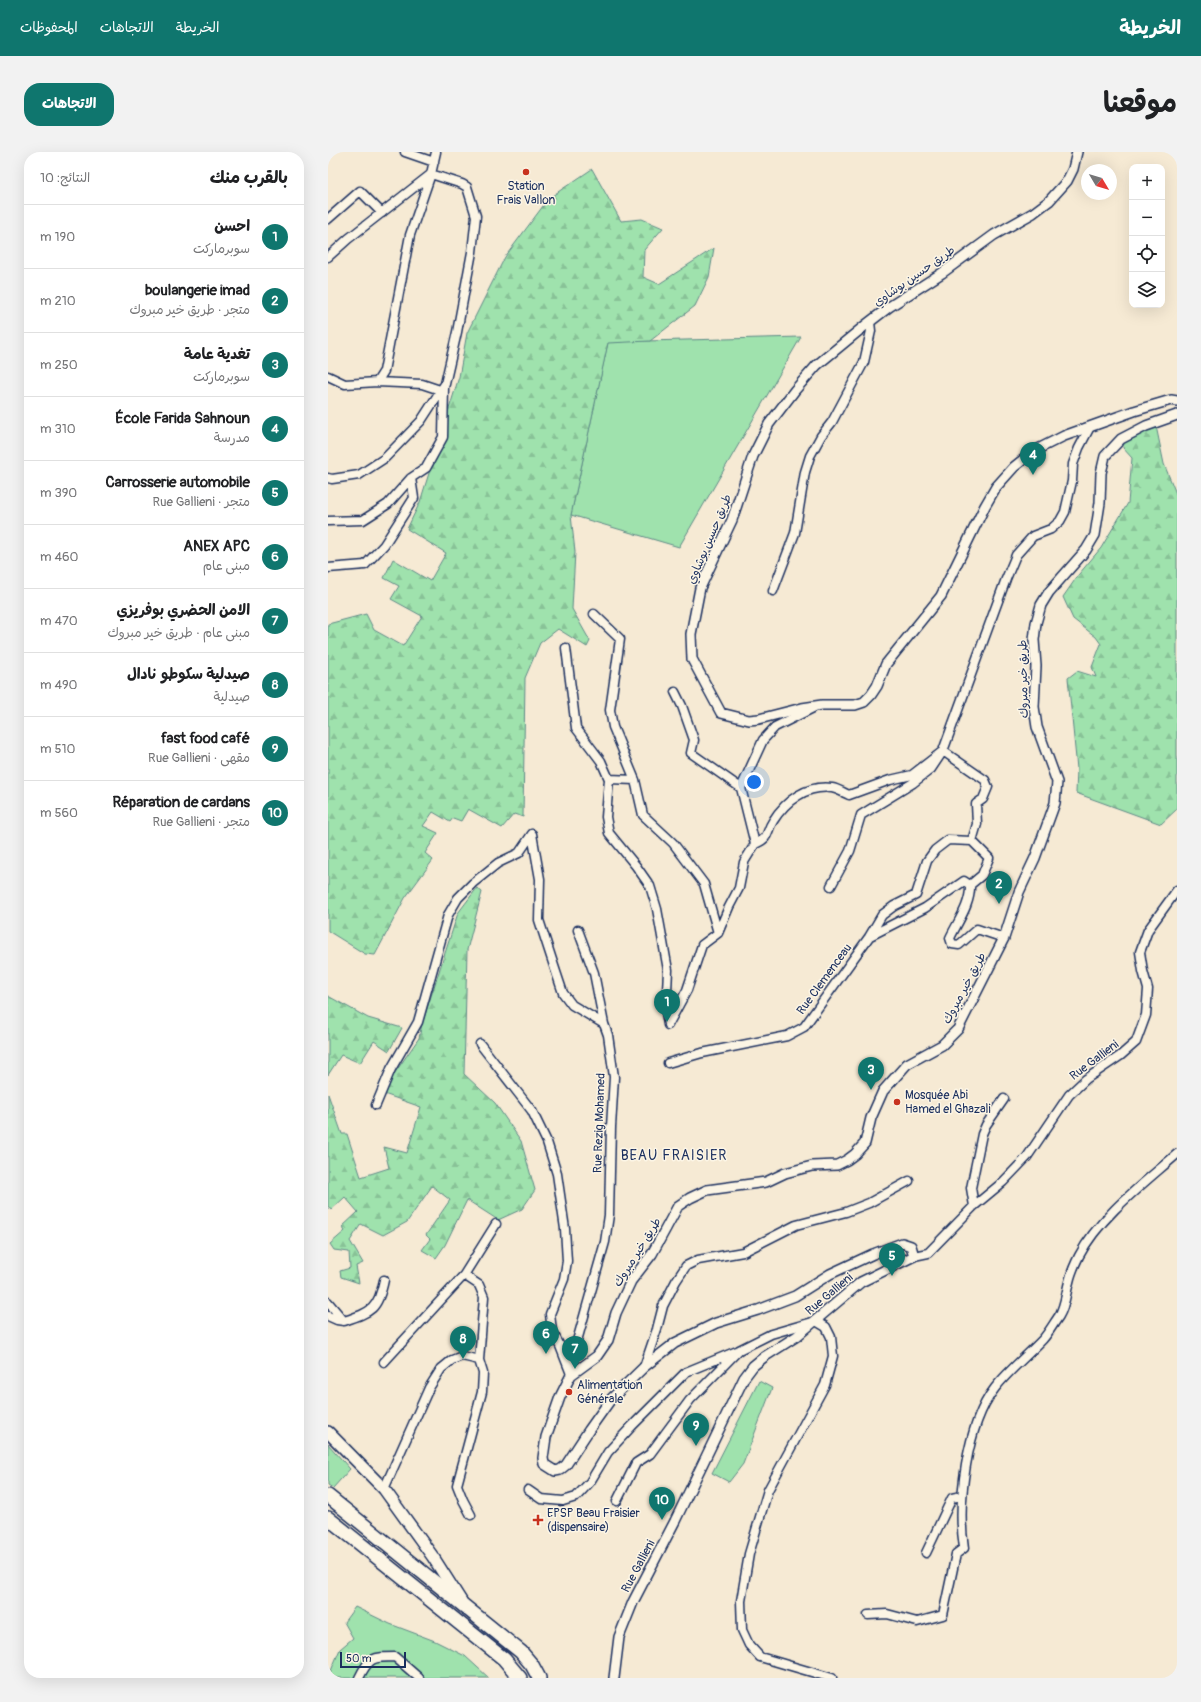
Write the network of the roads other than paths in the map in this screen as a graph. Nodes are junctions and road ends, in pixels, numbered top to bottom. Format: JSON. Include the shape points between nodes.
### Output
{"nodes":[{"id":1,"x":405,"y":152,"type":"edge"},
{"id":2,"x":436,"y":152,"type":"edge"},
{"id":3,"x":1077,"y":152,"type":"edge"},
{"id":4,"x":434,"y":162,"type":"junction"},
{"id":5,"x":431,"y":174,"type":"junction"},
{"id":6,"x":382,"y":213,"type":"junction"},
{"id":7,"x":328,"y":219,"type":"edge"},
{"id":8,"x":328,"y":258,"type":"edge"},
{"id":9,"x":870,"y":322,"type":"junction"},
{"id":10,"x":328,"y":376,"type":"edge"},
{"id":11,"x":377,"y":382,"type":"junction"},
{"id":12,"x":443,"y":389,"type":"junction"},
{"id":13,"x":1177,"y":401,"type":"edge"},
{"id":14,"x":1177,"y":415,"type":"edge"},
{"id":15,"x":1090,"y":427,"type":"junction"},
{"id":16,"x":328,"y":478,"type":"edge"},
{"id":17,"x":411,"y":478,"type":"junction"},
{"id":18,"x":328,"y":521,"type":"edge"},
{"id":19,"x":328,"y":568,"type":"edge"},
{"id":20,"x":773,"y":591,"type":"dead end"},
{"id":21,"x":594,"y":614,"type":"dead end"},
{"id":22,"x":566,"y":648,"type":"dead end"},
{"id":23,"x":675,"y":692,"type":"dead end"},
{"id":24,"x":818,"y":706,"type":"junction"},
{"id":25,"x":943,"y":751,"type":"junction"},
{"id":26,"x":609,"y":779,"type":"junction"},
{"id":27,"x":635,"y":780,"type":"junction"},
{"id":28,"x":741,"y":788,"type":"junction"},
{"id":29,"x":972,"y":841,"type":"junction"},
{"id":30,"x":755,"y":844,"type":"junction"},
{"id":31,"x":967,"y":883,"type":"junction"},
{"id":32,"x":831,"y":886,"type":"dead end"},
{"id":33,"x":1177,"y":890,"type":"edge"},
{"id":34,"x":578,"y":930,"type":"dead end"},
{"id":35,"x":718,"y":933,"type":"junction"},
{"id":36,"x":869,"y":937,"type":"junction"},
{"id":37,"x":1004,"y":938,"type":"junction"},
{"id":38,"x":604,"y":1024,"type":"junction"},
{"id":39,"x":480,"y":1044,"type":"dead end"},
{"id":40,"x":668,"y":1063,"type":"dead end"},
{"id":41,"x":1004,"y":1099,"type":"dead end"},
{"id":42,"x":376,"y":1105,"type":"dead end"},
{"id":43,"x":1177,"y":1154,"type":"edge"},
{"id":44,"x":909,"y":1181,"type":"dead end"},
{"id":45,"x":974,"y":1206,"type":"junction"},
{"id":46,"x":496,"y":1224,"type":"dead end"},
{"id":47,"x":914,"y":1256,"type":"junction"},
{"id":48,"x":464,"y":1274,"type":"junction"},
{"id":49,"x":384,"y":1280,"type":"dead end"},
{"id":50,"x":328,"y":1302,"type":"edge"},
{"id":51,"x":328,"y":1316,"type":"edge"},
{"id":52,"x":344,"y":1321,"type":"junction"},
{"id":53,"x":816,"y":1321,"type":"junction"},
{"id":54,"x":739,"y":1350,"type":"junction"},
{"id":55,"x":479,"y":1360,"type":"junction"},
{"id":56,"x":384,"y":1362,"type":"dead end"},
{"id":57,"x":644,"y":1367,"type":"junction"},
{"id":58,"x":572,"y":1375,"type":"junction"},
{"id":59,"x":328,"y":1432,"type":"edge"},
{"id":60,"x":384,"y":1489,"type":"junction"},
{"id":61,"x":528,"y":1490,"type":"dead end"},
{"id":62,"x":328,"y":1496,"type":"edge"},
{"id":63,"x":961,"y":1496,"type":"junction"},
{"id":64,"x":618,"y":1500,"type":"dead end"},
{"id":65,"x":471,"y":1515,"type":"dead end"},
{"id":66,"x":328,"y":1518,"type":"edge"},
{"id":67,"x":926,"y":1552,"type":"dead end"},
{"id":68,"x":465,"y":1607,"type":"junction"},
{"id":69,"x":868,"y":1614,"type":"dead end"},
{"id":70,"x":359,"y":1678,"type":"edge"},
{"id":71,"x":419,"y":1678,"type":"edge"},
{"id":72,"x":520,"y":1678,"type":"edge"},
{"id":73,"x":539,"y":1678,"type":"edge"},
{"id":74,"x":614,"y":1678,"type":"edge"},
{"id":75,"x":832,"y":1678,"type":"edge"}],
"edges":[{"from":1,"to":4,"type":"street"},
{"from":2,"to":4,"type":"street"},
{"from":3,"to":9,"type":"street","name":"طريق حسين بوشاوي","via":[[1067,181],[1049,201],[994,235]]},
{"from":4,"to":5,"type":"street"},
{"from":5,"to":6,"type":"street"},
{"from":5,"to":11,"type":"street","via":[[410,235],[384,371]]},
{"from":5,"to":12,"type":"street","via":[[467,187],[476,216],[457,332]]},
{"from":6,"to":7,"type":"street","via":[[360,191]]},
{"from":6,"to":8,"type":"street"},
{"from":9,"to":20,"type":"street","via":[[871,331],[864,362],[832,422],[810,456],[794,533]]},
{"from":9,"to":24,"type":"street","name":"طريق حسين بوشاوي","via":[[817,365],[769,424],[753,456],[732,520],[700,588],[691,634],[692,659],[721,713],[749,720]]},
{"from":10,"to":11,"type":"street","via":[[345,384]]},
{"from":11,"to":12,"type":"street","via":[[422,384]]},
{"from":12,"to":16,"type":"street","via":[[421,421],[385,458],[359,475]]},
{"from":12,"to":17,"type":"street","via":[[443,436],[426,468]]},
{"from":13,"to":15,"type":"street","name":"طريق حسين بوشاوي","via":[[1171,400],[1134,411]]},
{"from":14,"to":37,"type":"street","name":"طريق خير مبروك","via":[[1146,426],[1121,439],[1105,456],[1095,535],[1086,550],[1040,605],[1034,640],[1034,707],[1037,727],[1057,782],[1055,803],[1019,892]]},
{"from":15,"to":24,"type":"street","name":"طريق حسين بوشاوي","via":[[1034,451],[1014,467],[996,488],[941,596],[886,664],[871,695],[864,702],[855,705]]},
{"from":15,"to":25,"type":"street","via":[[1073,464],[1072,482],[1060,521],[1051,529],[1033,536],[1016,555]]},
{"from":17,"to":18,"type":"street","via":[[388,504],[363,520]]},
{"from":17,"to":19,"type":"street","via":[[414,498],[384,545],[365,565]]},
{"from":21,"to":27,"type":"street","via":[[620,639],[610,710],[613,727]]},
{"from":22,"to":26,"type":"street","via":[[576,728],[601,761]]},
{"from":23,"to":28,"type":"street","via":[[694,740],[691,753]]},
{"from":24,"to":28,"type":"street","via":[[775,727],[763,740]]},
{"from":25,"to":29,"type":"street","via":[[985,780],[988,787],[983,799],[976,804],[977,824]]},
{"from":25,"to":30,"type":"street","via":[[912,775],[849,795],[833,788],[814,788],[798,795],[772,822],[764,840]]},
{"from":25,"to":32,"type":"street","via":[[931,769],[913,784],[861,815],[850,852]]},
{"from":26,"to":27,"type":"street"},
{"from":26,"to":35,"type":"street","via":[[606,817],[609,833],[650,886],[657,909],[668,970],[668,1025],[687,990],[702,946]]},
{"from":27,"to":35,"type":"street","via":[[644,814],[673,843],[704,884]]},
{"from":28,"to":30,"type":"street"},
{"from":29,"to":31,"type":"street","via":[[989,858],[982,875]]},
{"from":29,"to":36,"type":"street","name":"Rue Clemenceau","via":[[948,840],[935,850],[928,861],[916,895],[882,915]]},
{"from":30,"to":35,"type":"street","via":[[744,862],[739,888]]},
{"from":31,"to":36,"type":"street"},
{"from":31,"to":37,"type":"street","via":[[970,894],[950,938],[952,944],[958,945],[977,929]]},
{"from":33,"to":45,"type":"street","name":"Rue Gallieni","via":[[1148,930],[1140,952],[1148,989],[1146,1015],[1136,1042],[1086,1079],[1069,1095],[1027,1157],[1003,1182]]},
{"from":34,"to":38,"type":"street","name":"Rue Rezig Mohamed","via":[[594,974]]},
{"from":36,"to":40,"type":"street","name":"Rue Clemenceau","via":[[804,1027],[787,1036],[702,1053]]},
{"from":37,"to":58,"type":"street","name":"طريق خير مبروك","via":[[958,1029],[942,1045],[907,1064],[883,1091],[871,1118],[864,1143],[855,1154],[837,1164],[812,1166],[785,1173],[766,1182],[707,1190],[678,1206],[652,1254],[631,1281],[608,1340],[596,1356]]},
{"from":38,"to":42,"type":"street","via":[[572,1005],[563,993],[539,920],[540,879],[531,834],[519,852],[498,863],[473,883],[458,898],[448,915],[418,1022],[391,1069]]},
{"from":38,"to":58,"type":"street","name":"Rue Rezig Mohamed","via":[[614,1077],[609,1215],[605,1242],[577,1342]]},
{"from":39,"to":58,"type":"street","via":[[532,1111],[547,1142],[557,1174],[567,1261],[564,1278],[550,1314],[552,1331]]},
{"from":41,"to":45,"type":"street","via":[[982,1134],[971,1188]]},
{"from":43,"to":63,"type":"street","via":[[1127,1198],[1089,1238],[1069,1279],[1062,1311],[1045,1338],[994,1390],[981,1414],[969,1446]]},
{"from":44,"to":57,"type":"street","via":[[869,1203],[796,1226],[743,1252],[698,1260],[686,1266],[663,1306]]},
{"from":45,"to":47,"type":"street","name":"Rue Gallieni","via":[[928,1253]]},
{"from":46,"to":48,"type":"street"},
{"from":47,"to":53,"type":"street","name":"Rue Gallieni","via":[[861,1282]]},
{"from":47,"to":57,"type":"street","name":"طريق خير مبروك","via":[[911,1246],[904,1243],[873,1254],[830,1274],[795,1296],[716,1322],[675,1343]]},
{"from":48,"to":55,"type":"street","via":[[479,1285],[484,1298]]},
{"from":48,"to":56,"type":"street"},
{"from":49,"to":52,"type":"street","via":[[381,1297],[372,1310]]},
{"from":50,"to":52,"type":"street"},
{"from":51,"to":52,"type":"street"},
{"from":53,"to":54,"type":"street","via":[[771,1334]]},
{"from":53,"to":74,"type":"street","name":"Rue Gallieni","via":[[764,1357],[744,1378],[633,1602],[619,1637]]},
{"from":53,"to":75,"type":"street","via":[[826,1328],[831,1337],[833,1356],[825,1385],[768,1490],[749,1554],[741,1601],[742,1630],[749,1645],[760,1657]]},
{"from":54,"to":61,"type":"street","via":[[686,1372],[608,1452],[590,1482],[576,1497],[563,1502],[542,1499]]},
{"from":54,"to":64,"type":"street","via":[[690,1400],[650,1454],[636,1463]]},
{"from":55,"to":60,"type":"street","via":[[462,1356],[441,1369],[429,1388]]},
{"from":55,"to":65,"type":"street","via":[[483,1373],[482,1392],[457,1485]]},
{"from":57,"to":58,"type":"street","name":"طريق خير مبروك","via":[[611,1399],[566,1465],[555,1471],[544,1464],[546,1437]]},
{"from":59,"to":60,"type":"main road"},
{"from":60,"to":68,"type":"main road"},
{"from":62,"to":68,"type":"highway"},
{"from":63,"to":67,"type":"street","via":[[952,1498]]},
{"from":63,"to":69,"type":"street","via":[[961,1531],[964,1548],[956,1554],[943,1615],[917,1622],[887,1614]]},
{"from":66,"to":72,"type":"highway","via":[[504,1660]]},
{"from":68,"to":73,"type":"highway","via":[[521,1652]]},
{"from":70,"to":71,"type":"street","via":[[365,1666],[376,1657],[395,1657]]}]}
